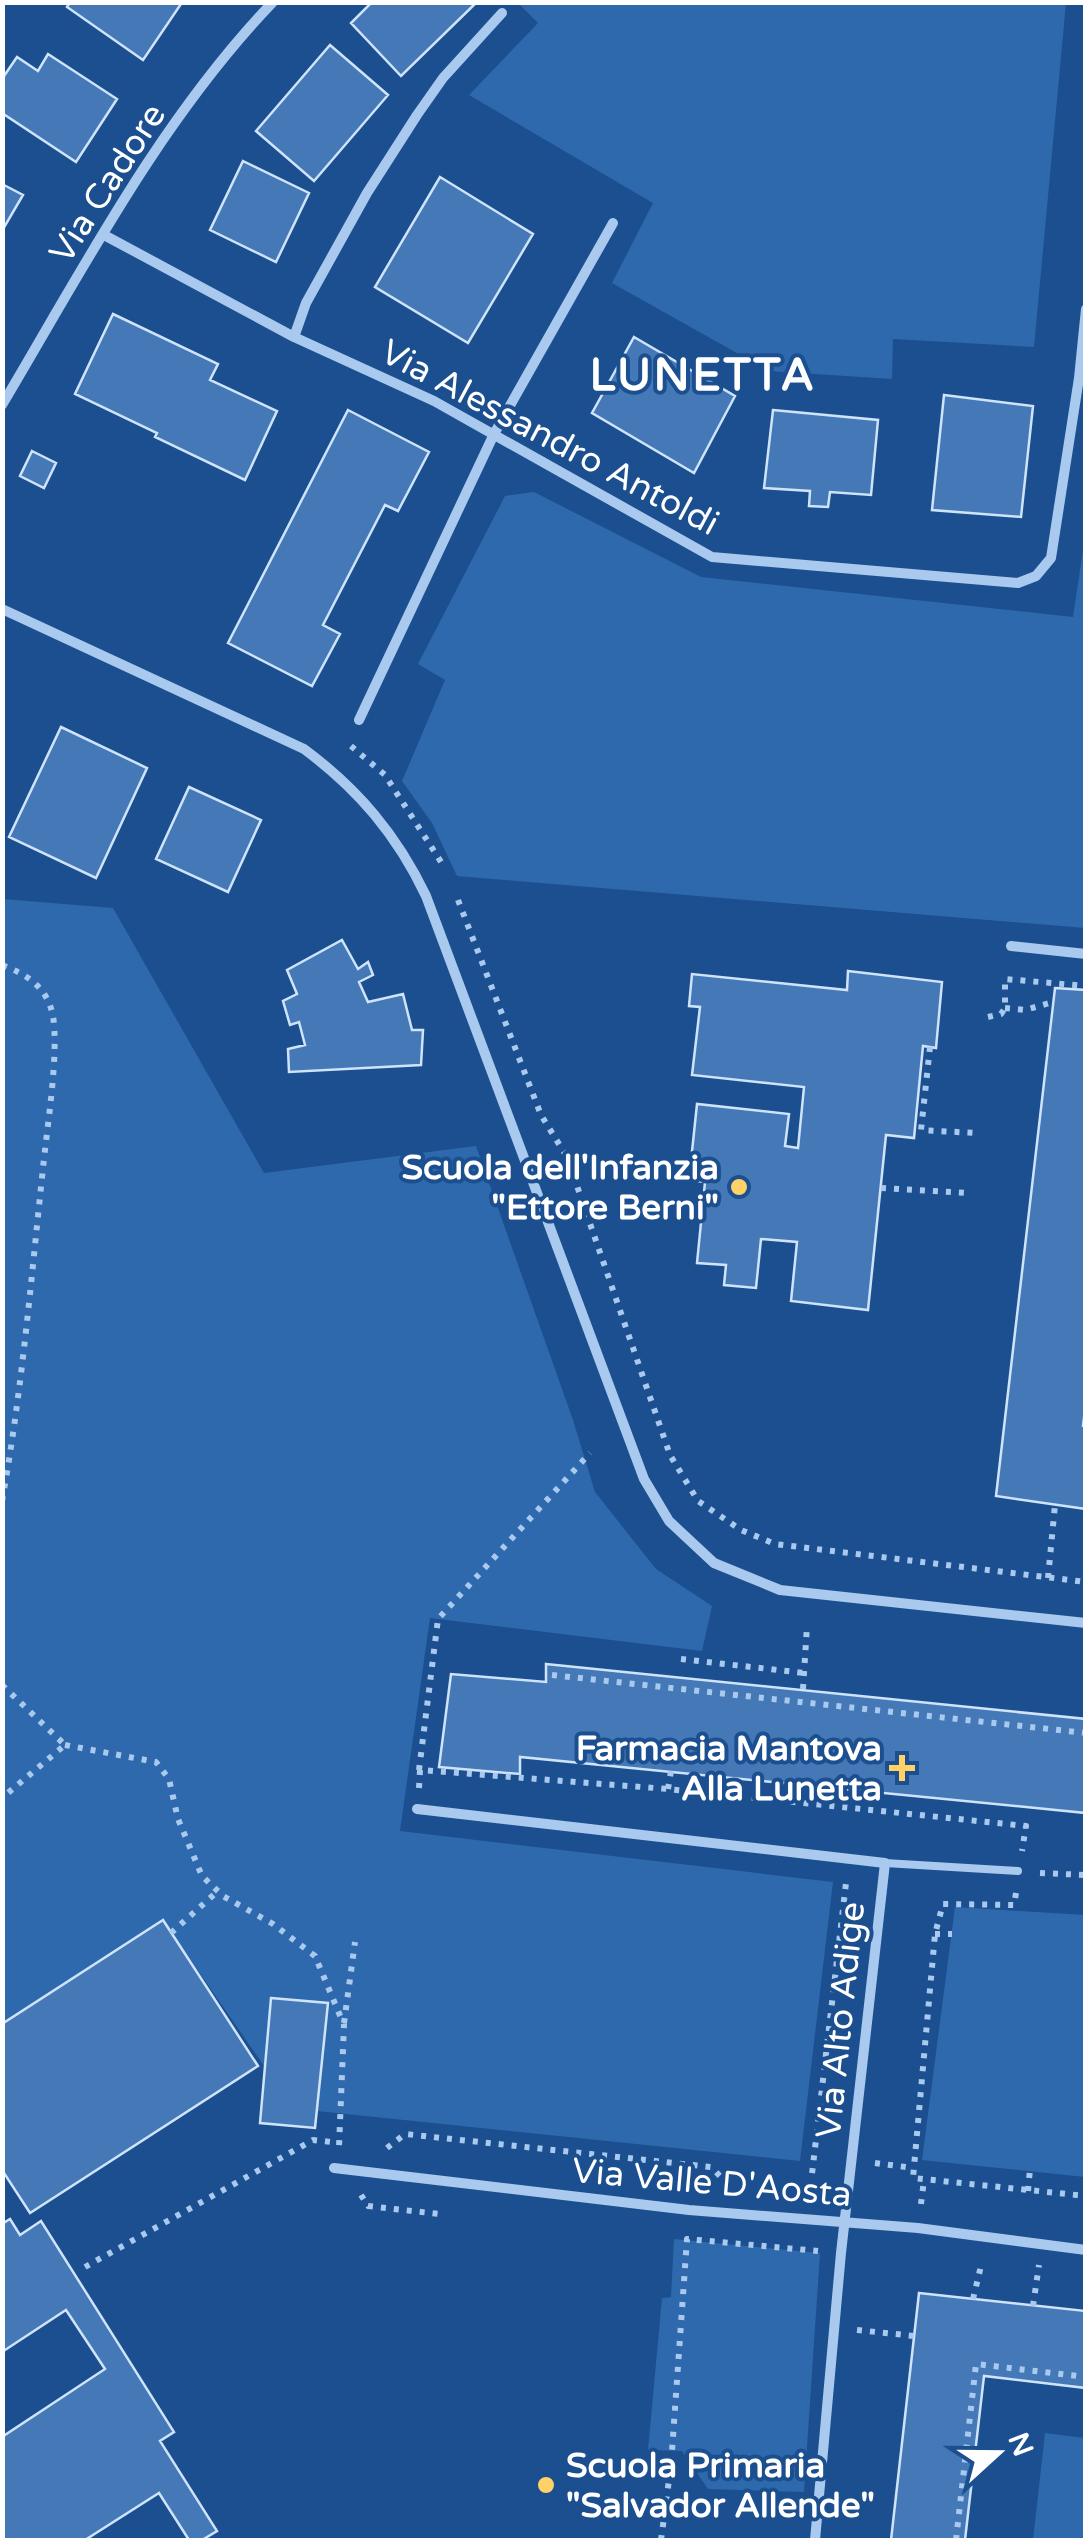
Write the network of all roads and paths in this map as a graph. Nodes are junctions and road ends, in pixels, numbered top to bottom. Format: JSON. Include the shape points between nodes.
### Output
{"nodes":[{"id":1,"x":273,"y":2,"type":"edge"},
{"id":2,"x":502,"y":14,"type":"dead end"},
{"id":3,"x":613,"y":223,"type":"dead end"},
{"id":4,"x":104,"y":235,"type":"junction"},
{"id":5,"x":1086,"y":309,"type":"edge"},
{"id":6,"x":294,"y":337,"type":"junction"},
{"id":7,"x":1082,"y":379,"type":"edge"},
{"id":8,"x":2,"y":405,"type":"edge"},
{"id":9,"x":494,"y":434,"type":"junction"},
{"id":10,"x":2,"y":609,"type":"edge"},
{"id":11,"x":359,"y":720,"type":"dead end"},
{"id":12,"x":1011,"y":946,"type":"dead end"},
{"id":13,"x":1086,"y":954,"type":"edge"},
{"id":14,"x":2,"y":965,"type":"edge"},
{"id":15,"x":1086,"y":986,"type":"edge"},
{"id":16,"x":1053,"y":1002,"type":"dead end"},
{"id":17,"x":1005,"y":1008,"type":"junction"},
{"id":18,"x":988,"y":1016,"type":"dead end"},
{"id":19,"x":930,"y":1047,"type":"dead end"},
{"id":20,"x":975,"y":1134,"type":"dead end"},
{"id":21,"x":881,"y":1188,"type":"dead end"},
{"id":22,"x":969,"y":1193,"type":"dead end"},
{"id":23,"x":590,"y":1453,"type":"dead end"},
{"id":24,"x":2,"y":1501,"type":"edge"},
{"id":25,"x":1055,"y":1505,"type":"dead end"},
{"id":26,"x":1048,"y":1578,"type":"dead end"},
{"id":27,"x":1086,"y":1623,"type":"edge"},
{"id":28,"x":807,"y":1626,"type":"dead end"},
{"id":29,"x":681,"y":1659,"type":"dead end"},
{"id":30,"x":804,"y":1673,"type":"junction"},
{"id":31,"x":552,"y":1675,"type":"dead end"},
{"id":32,"x":2,"y":1685,"type":"edge"},
{"id":33,"x":803,"y":1688,"type":"dead end"},
{"id":34,"x":1086,"y":1734,"type":"edge"},
{"id":35,"x":65,"y":1745,"type":"junction"},
{"id":36,"x":674,"y":1759,"type":"dead end"},
{"id":37,"x":420,"y":1770,"type":"junction"},
{"id":38,"x":795,"y":1785,"type":"dead end"},
{"id":39,"x":668,"y":1790,"type":"junction"},
{"id":40,"x":2,"y":1798,"type":"edge"},
{"id":41,"x":792,"y":1802,"type":"junction"},
{"id":42,"x":417,"y":1809,"type":"joint"},
{"id":43,"x":885,"y":1863,"type":"junction"},
{"id":44,"x":1018,"y":1872,"type":"junction"},
{"id":45,"x":1086,"y":1875,"type":"edge"},
{"id":46,"x":846,"y":1881,"type":"dead end"},
{"id":47,"x":218,"y":1891,"type":"junction"},
{"id":48,"x":171,"y":1932,"type":"dead end"},
{"id":49,"x":935,"y":1934,"type":"junction"},
{"id":50,"x":952,"y":1934,"type":"dead end"},
{"id":51,"x":355,"y":1942,"type":"dead end"},
{"id":52,"x":344,"y":2025,"type":"junction"},
{"id":53,"x":337,"y":2143,"type":"junction"},
{"id":54,"x":354,"y":2145,"type":"dead end"},
{"id":55,"x":370,"y":2147,"type":"dead end"},
{"id":56,"x":334,"y":2168,"type":"dead end"},
{"id":57,"x":1030,"y":2169,"type":"dead end"},
{"id":58,"x":348,"y":2172,"type":"junction"},
{"id":59,"x":743,"y":2187,"type":"dead end"},
{"id":60,"x":791,"y":2190,"type":"dead end"},
{"id":61,"x":1028,"y":2191,"type":"junction"},
{"id":62,"x":1086,"y":2196,"type":"edge"},
{"id":63,"x":438,"y":2214,"type":"dead end"},
{"id":64,"x":846,"y":2222,"type":"junction"},
{"id":65,"x":1043,"y":2244,"type":"junction"},
{"id":66,"x":1086,"y":2250,"type":"edge"},
{"id":67,"x":841,"y":2253,"type":"junction"},
{"id":68,"x":980,"y":2266,"type":"dead end"},
{"id":69,"x":85,"y":2267,"type":"dead end"},
{"id":70,"x":973,"y":2299,"type":"dead end"},
{"id":71,"x":1033,"y":2306,"type":"dead end"},
{"id":72,"x":836,"y":2328,"type":"junction"},
{"id":73,"x":914,"y":2336,"type":"dead end"},
{"id":74,"x":1086,"y":2377,"type":"edge"},
{"id":75,"x":661,"y":2540,"type":"edge"},
{"id":76,"x":816,"y":2540,"type":"edge"},
{"id":77,"x":956,"y":2540,"type":"edge"}],
"edges":[{"from":1,"to":4,"type":"street","name":"Via Cadore","via":[[235,42]]},
{"from":2,"to":6,"type":"street","via":[[417,115],[306,302]]},
{"from":3,"to":9,"type":"street"},
{"from":4,"to":6,"type":"street","name":"Via Alessandro Antoldi"},
{"from":4,"to":8,"type":"street","name":"Via Cadore"},
{"from":5,"to":7,"type":"street","name":"Via Alessandro Antoldi"},
{"from":6,"to":9,"type":"street","name":"Via Alessandro Antoldi"},
{"from":7,"to":9,"type":"street","name":"Via Alessandro Antoldi","via":[[1050,558],[1036,576],[1018,583],[712,557]]},
{"from":9,"to":11,"type":"street"},
{"from":10,"to":27,"type":"street","via":[[304,749],[339,775],[393,836],[426,896],[644,1478],[668,1520],[714,1564],[780,1590]]},
{"from":12,"to":13,"type":"street"},
{"from":14,"to":24,"type":"path","via":[[29,976],[53,1016],[18,1416]]},
{"from":15,"to":17,"type":"path","via":[[1006,978]]},
{"from":16,"to":17,"type":"path"},
{"from":17,"to":18,"type":"path"},
{"from":19,"to":20,"type":"path","via":[[921,1130]]},
{"from":21,"to":22,"type":"path"},
{"from":23,"to":37,"type":"path","via":[[438,1619]]},
{"from":25,"to":26,"type":"path"},
{"from":28,"to":30,"type":"path"},
{"from":29,"to":30,"type":"path"},
{"from":30,"to":33,"type":"path"},
{"from":31,"to":34,"type":"path"},
{"from":32,"to":35,"type":"path"},
{"from":35,"to":40,"type":"path"},
{"from":35,"to":47,"type":"path","via":[[156,1762],[169,1779],[202,1876]]},
{"from":36,"to":39,"type":"path"},
{"from":37,"to":39,"type":"path"},
{"from":37,"to":42,"type":"path"},
{"from":38,"to":41,"type":"path"},
{"from":39,"to":41,"type":"path"},
{"from":41,"to":44,"type":"path","via":[[1026,1826]]},
{"from":42,"to":43,"type":"street"},
{"from":43,"to":44,"type":"lane"},
{"from":43,"to":64,"type":"street","name":"Via Alto Adige"},
{"from":44,"to":45,"type":"path"},
{"from":44,"to":49,"type":"path","via":[[1014,1905],[942,1904]]},
{"from":46,"to":60,"type":"path","via":[[810,2191]]},
{"from":47,"to":48,"type":"path"},
{"from":47,"to":52,"type":"path","via":[[315,1956]]},
{"from":49,"to":50,"type":"path"},
{"from":49,"to":61,"type":"path","via":[[913,2178]]},
{"from":51,"to":52,"type":"path"},
{"from":52,"to":53,"type":"path"},
{"from":53,"to":54,"type":"path"},
{"from":53,"to":58,"type":"path"},
{"from":53,"to":69,"type":"path","via":[[314,2140]]},
{"from":55,"to":59,"type":"path","via":[[387,2148],[405,2134],[462,2140],[711,2167],[729,2186]]},
{"from":56,"to":58,"type":"street","name":"Via Valle D'Aosta"},
{"from":57,"to":61,"type":"path"},
{"from":58,"to":63,"type":"path","via":[[368,2206]]},
{"from":58,"to":64,"type":"street","name":"Via Valle D'Aosta"},
{"from":61,"to":62,"type":"path"},
{"from":64,"to":65,"type":"street","name":"Via Valle D'Aosta"},
{"from":64,"to":67,"type":"street","name":"Via Alto Adige"},
{"from":65,"to":66,"type":"street","name":"Via Valle D'Aosta"},
{"from":65,"to":71,"type":"path"},
{"from":67,"to":72,"type":"street","name":"Via Alto Adige"},
{"from":67,"to":75,"type":"path","via":[[687,2239]]},
{"from":68,"to":70,"type":"path"},
{"from":72,"to":73,"type":"path"},
{"from":72,"to":76,"type":"street","name":"Via Alto Adige"},
{"from":74,"to":77,"type":"path","via":[[976,2364]]}]}
